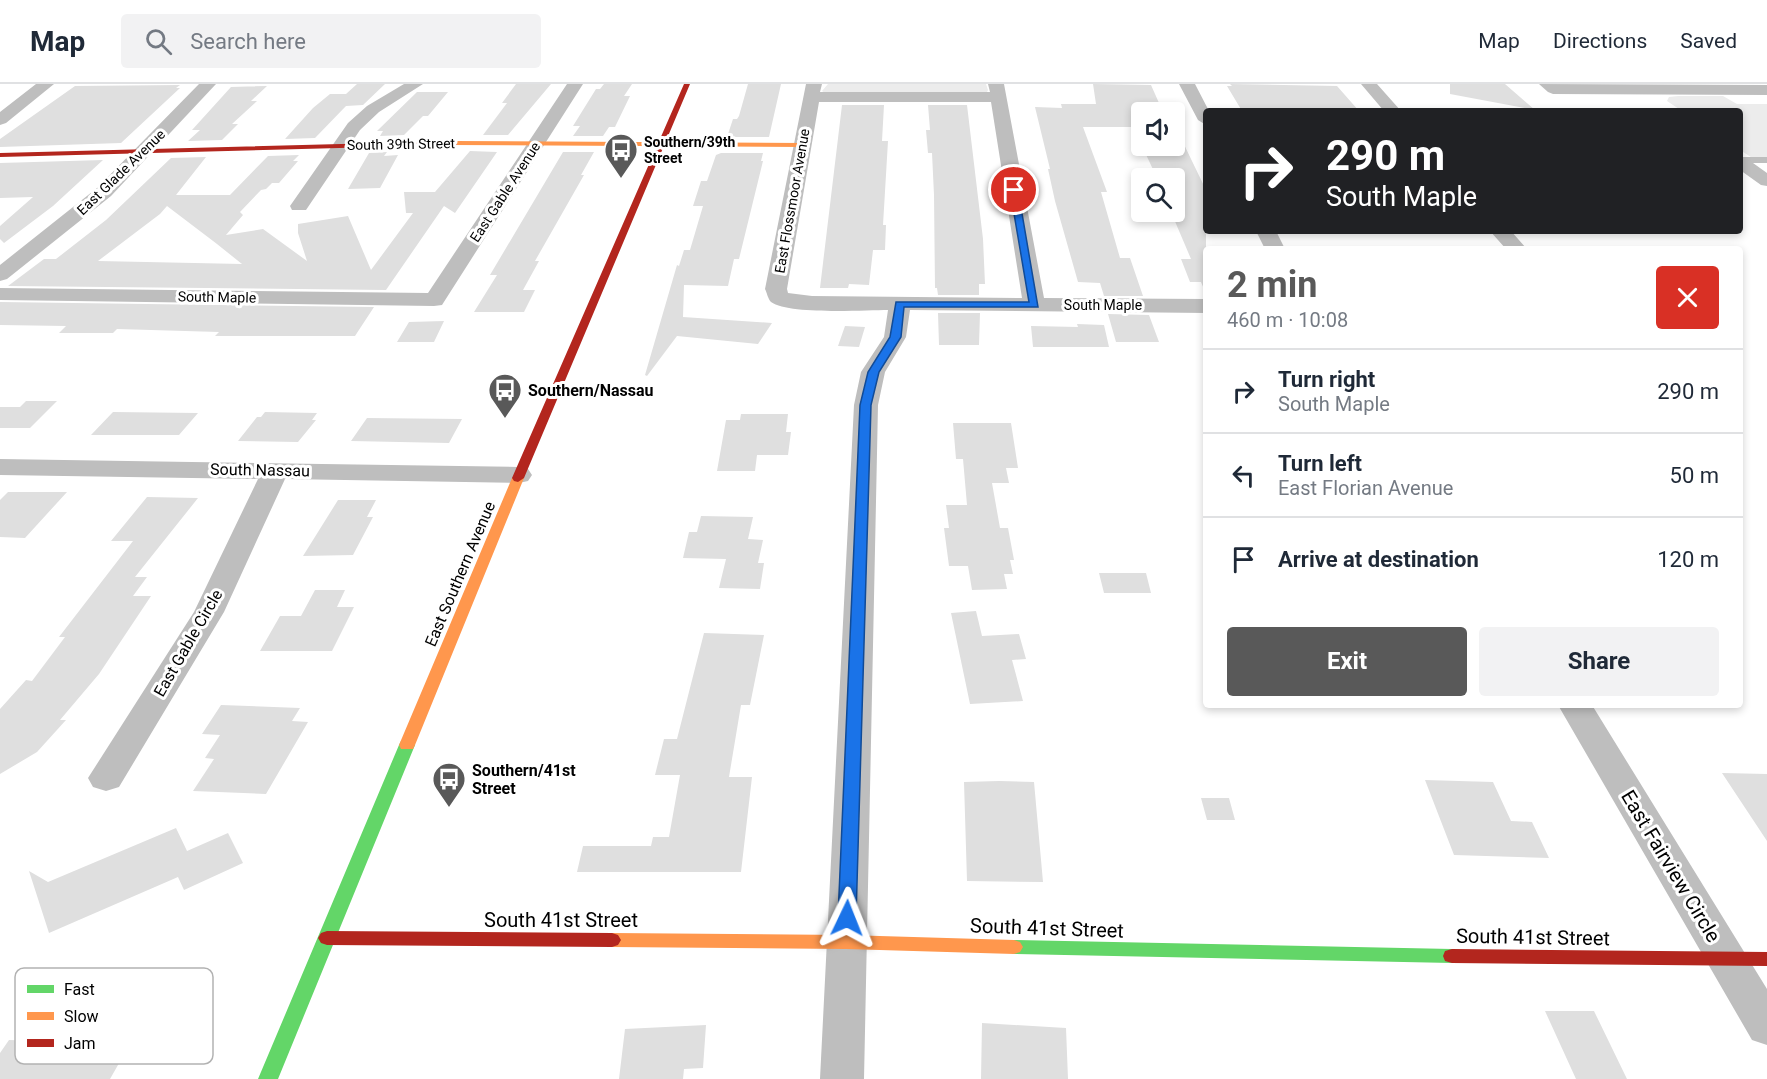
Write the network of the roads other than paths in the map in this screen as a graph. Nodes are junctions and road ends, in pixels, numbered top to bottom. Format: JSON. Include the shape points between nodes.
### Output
{"nodes":[{"id":1,"x":46,"y":84,"type":"edge"},
{"id":2,"x":208,"y":84,"type":"edge"},
{"id":3,"x":415,"y":84,"type":"edge"},
{"id":4,"x":575,"y":84,"type":"edge"},
{"id":5,"x":687,"y":84,"type":"edge"},
{"id":6,"x":1187,"y":84,"type":"edge"},
{"id":7,"x":1369,"y":84,"type":"edge"},
{"id":8,"x":1550,"y":86,"type":"edge"},
{"id":9,"x":1638,"y":89,"type":"junction"},
{"id":10,"x":813,"y":90,"type":"edge"},
{"id":11,"x":1767,"y":90,"type":"edge"},
{"id":12,"x":997,"y":91,"type":"edge"},
{"id":13,"x":1661,"y":105,"type":"dead end"},
{"id":14,"x":1390,"y":108,"type":"edge"},
{"id":15,"x":1203,"y":114,"type":"edge"},
{"id":16,"x":0,"y":120,"type":"edge"},
{"id":17,"x":536,"y":143,"type":"junction"},
{"id":18,"x":341,"y":144,"type":"junction"},
{"id":19,"x":661,"y":144,"type":"junction"},
{"id":20,"x":802,"y":145,"type":"junction"},
{"id":21,"x":145,"y":150,"type":"junction"},
{"id":22,"x":0,"y":155,"type":"edge"},
{"id":23,"x":1767,"y":160,"type":"edge"},
{"id":24,"x":1743,"y":161,"type":"edge"},
{"id":25,"x":1743,"y":163,"type":"edge"},
{"id":26,"x":1767,"y":181,"type":"edge"},
{"id":27,"x":299,"y":206,"type":"dead end"},
{"id":28,"x":1503,"y":234,"type":"edge"},
{"id":29,"x":1514,"y":246,"type":"edge"},
{"id":30,"x":0,"y":274,"type":"edge"},
{"id":31,"x":0,"y":294,"type":"edge"},
{"id":32,"x":434,"y":300,"type":"joint"},
{"id":33,"x":785,"y":300,"type":"joint"},
{"id":34,"x":900,"y":304,"type":"junction"},
{"id":35,"x":1035,"y":305,"type":"junction"},
{"id":36,"x":1203,"y":306,"type":"edge"},
{"id":37,"x":0,"y":467,"type":"edge"},
{"id":38,"x":275,"y":471,"type":"junction"},
{"id":39,"x":519,"y":475,"type":"junction"},
{"id":40,"x":1577,"y":708,"type":"edge"},
{"id":41,"x":106,"y":778,"type":"dead end"},
{"id":42,"x":327,"y":938,"type":"junction"},
{"id":43,"x":846,"y":942,"type":"junction"},
{"id":44,"x":1726,"y":958,"type":"junction"},
{"id":45,"x":1767,"y":958,"type":"edge"},
{"id":46,"x":1767,"y":1027,"type":"edge"},
{"id":47,"x":268,"y":1079,"type":"edge"},
{"id":48,"x":842,"y":1079,"type":"edge"}],
"edges":[{"from":1,"to":16,"type":"street"},
{"from":2,"to":21,"type":"street","name":"East Glade Avenue"},
{"from":3,"to":18,"type":"street","via":[[373,109]]},
{"from":4,"to":17,"type":"street","name":"East Gable Avenue"},
{"from":5,"to":19,"type":"street","name":"East Southern Avenue"},
{"from":6,"to":15,"type":"street"},
{"from":7,"to":14,"type":"street"},
{"from":8,"to":9,"type":"street"},
{"from":9,"to":11,"type":"street"},
{"from":9,"to":13,"type":"street"},
{"from":10,"to":12,"type":"street"},
{"from":10,"to":20,"type":"street","name":"East Flossmoor Avenue"},
{"from":12,"to":35,"type":"street"},
{"from":17,"to":18,"type":"street","name":"South 39th Street"},
{"from":17,"to":19,"type":"street","name":"South 39th Street"},
{"from":17,"to":32,"type":"street","name":"East Gable Avenue"},
{"from":18,"to":21,"type":"street","name":"South 39th Street"},
{"from":18,"to":27,"type":"street"},
{"from":19,"to":20,"type":"street","name":"South 39th Street"},
{"from":19,"to":39,"type":"street","name":"East Southern Avenue"},
{"from":20,"to":33,"type":"street","name":"East Flossmoor Avenue","via":[[776,289]]},
{"from":21,"to":22,"type":"street","name":"South 39th Street"},
{"from":21,"to":30,"type":"street","name":"East Glade Avenue","via":[[87,208]]},
{"from":23,"to":24,"type":"lane"},
{"from":25,"to":26,"type":"street"},
{"from":28,"to":29,"type":"street"},
{"from":31,"to":32,"type":"street","name":"South Maple"},
{"from":33,"to":34,"type":"street","name":"South Maple"},
{"from":34,"to":35,"type":"street","name":"South Maple"},
{"from":34,"to":43,"type":"street","via":[[896,337],[873,372],[866,405]]},
{"from":35,"to":36,"type":"street","name":"South Maple"},
{"from":37,"to":38,"type":"street","name":"South Nassau"},
{"from":38,"to":39,"type":"street","name":"South Nassau"},
{"from":38,"to":41,"type":"street","name":"East Gable Circle","via":[[210,612]]},
{"from":39,"to":42,"type":"street","name":"East Southern Avenue"},
{"from":40,"to":44,"type":"street","name":"East Fairview Circle"},
{"from":42,"to":43,"type":"street","name":"South 41st Street"},
{"from":42,"to":47,"type":"street","name":"East Southern Avenue"},
{"from":43,"to":44,"type":"street","name":"South 41st Street","via":[[1285,954]]},
{"from":43,"to":48,"type":"street"},
{"from":44,"to":45,"type":"street","name":"South 41st Street"},
{"from":44,"to":46,"type":"street","name":"East Fairview Circle"}]}
